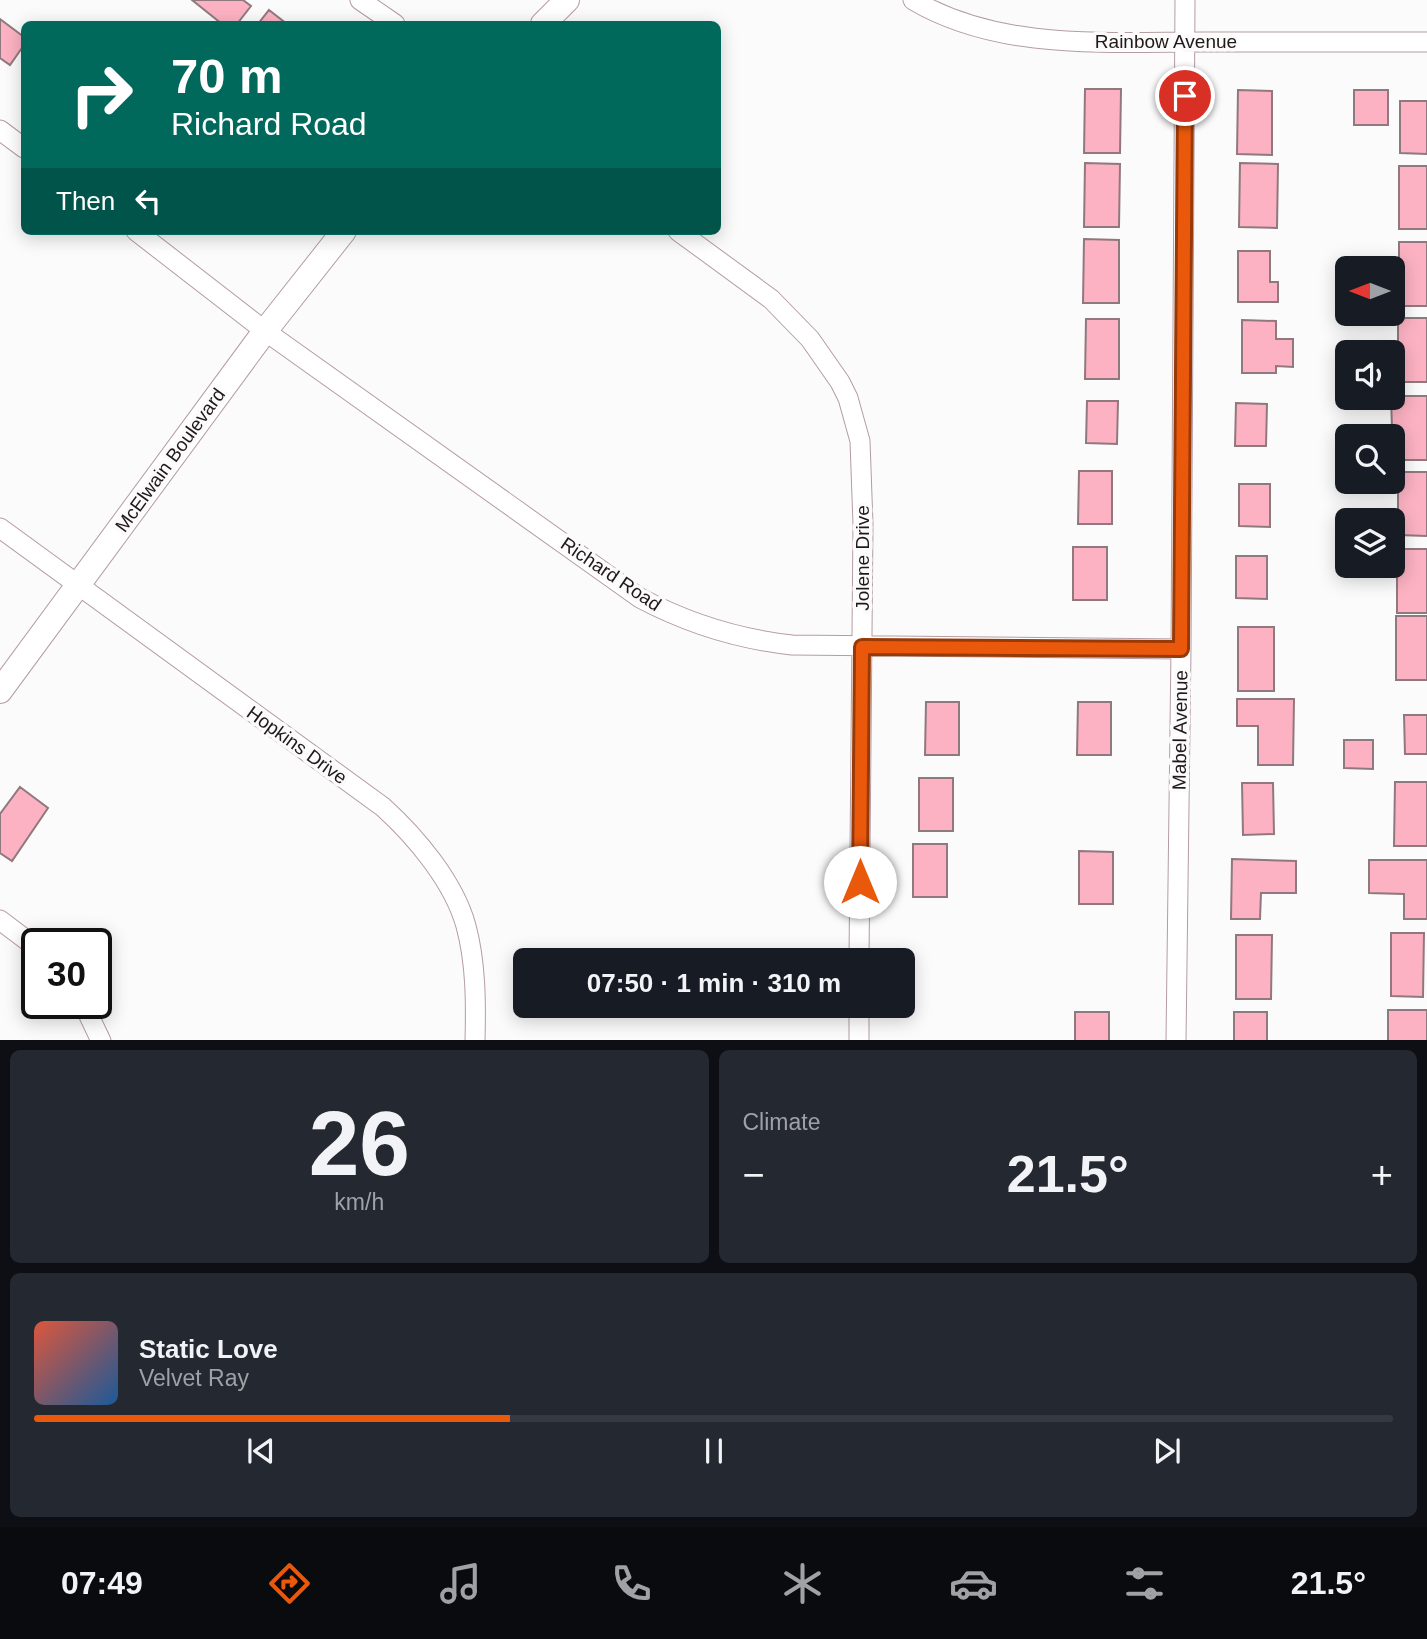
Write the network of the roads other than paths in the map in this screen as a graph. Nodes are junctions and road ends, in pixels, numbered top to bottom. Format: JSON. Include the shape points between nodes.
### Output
{"nodes":[{"id":1,"x":360,"y":0,"type":"edge"},
{"id":2,"x":567,"y":0,"type":"edge"},
{"id":3,"x":912,"y":0,"type":"edge"},
{"id":4,"x":1185,"y":0,"type":"edge"},
{"id":5,"x":391,"y":21,"type":"edge"},
{"id":6,"x":546,"y":21,"type":"edge"},
{"id":7,"x":1185,"y":42,"type":"junction"},
{"id":8,"x":1427,"y":42,"type":"edge"},
{"id":9,"x":0,"y":130,"type":"edge"},
{"id":10,"x":21,"y":146,"type":"edge"},
{"id":11,"x":141,"y":235,"type":"edge"},
{"id":12,"x":341,"y":235,"type":"edge"},
{"id":13,"x":683,"y":235,"type":"edge"},
{"id":14,"x":265,"y":331,"type":"junction"},
{"id":15,"x":0,"y":528,"type":"edge"},
{"id":16,"x":79,"y":586,"type":"junction"},
{"id":17,"x":862,"y":647,"type":"junction"},
{"id":18,"x":1181,"y":649,"type":"junction"},
{"id":19,"x":0,"y":691,"type":"edge"},
{"id":20,"x":0,"y":920,"type":"edge"},
{"id":21,"x":21,"y":936,"type":"edge"},
{"id":22,"x":859,"y":948,"type":"edge"},
{"id":23,"x":859,"y":1018,"type":"edge"},
{"id":24,"x":91,"y":1019,"type":"edge"},
{"id":25,"x":101,"y":1040,"type":"edge"},
{"id":26,"x":475,"y":1040,"type":"edge"},
{"id":27,"x":859,"y":1040,"type":"edge"},
{"id":28,"x":1175,"y":1040,"type":"edge"}],
"edges":[{"from":1,"to":5,"type":"street"},
{"from":2,"to":6,"type":"street"},
{"from":3,"to":7,"type":"street","name":"Rainbow Avenue","via":[[980,27],[1032,38]]},
{"from":4,"to":7,"type":"street","name":"Mabel Avenue"},
{"from":7,"to":8,"type":"street","name":"Rainbow Avenue"},
{"from":7,"to":18,"type":"street","name":"Mabel Avenue"},
{"from":9,"to":10,"type":"street"},
{"from":11,"to":14,"type":"street","name":"Richard Road"},
{"from":12,"to":14,"type":"street","name":"McElwain Boulevard"},
{"from":13,"to":17,"type":"street","name":"Jolene Drive","via":[[771,299],[810,339],[848,398],[860,441]]},
{"from":14,"to":16,"type":"street","name":"McElwain Boulevard"},
{"from":14,"to":17,"type":"street","name":"Richard Road","via":[[640,598],[714,630],[756,641]]},
{"from":15,"to":16,"type":"street","name":"Hopkins Drive"},
{"from":16,"to":19,"type":"street","name":"McElwain Boulevard"},
{"from":16,"to":26,"type":"street","name":"Hopkins Drive","via":[[403,825],[434,864],[466,925],[475,991]]},
{"from":17,"to":18,"type":"street","name":"Richard Road"},
{"from":17,"to":22,"type":"street","name":"Jolene Drive"},
{"from":18,"to":28,"type":"street","name":"Mabel Avenue"},
{"from":20,"to":21,"type":"street"},
{"from":23,"to":27,"type":"street"},
{"from":24,"to":25,"type":"street"}]}
